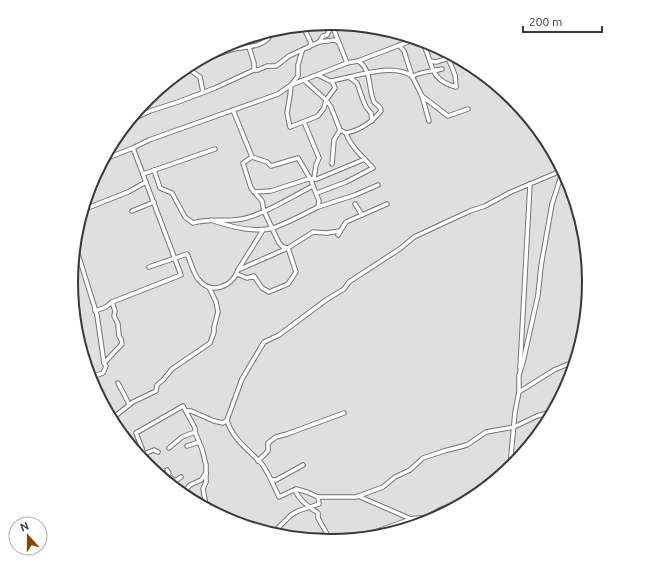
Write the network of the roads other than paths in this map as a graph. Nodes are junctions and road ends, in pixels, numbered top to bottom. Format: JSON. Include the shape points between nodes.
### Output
{"nodes":[{"id":1,"x":329,"y":30,"type":"edge"},
{"id":2,"x":334,"y":30,"type":"edge"},
{"id":3,"x":305,"y":31,"type":"edge"},
{"id":4,"x":268,"y":38,"type":"edge"},
{"id":5,"x":319,"y":42,"type":"junction"},
{"id":6,"x":338,"y":42,"type":"junction"},
{"id":7,"x":407,"y":42,"type":"edge"},
{"id":8,"x":399,"y":45,"type":"junction"},
{"id":9,"x":248,"y":47,"type":"junction"},
{"id":10,"x":310,"y":47,"type":"junction"},
{"id":11,"x":425,"y":48,"type":"edge"},
{"id":12,"x":302,"y":51,"type":"junction"},
{"id":13,"x":227,"y":52,"type":"edge"},
{"id":14,"x":445,"y":58,"type":"edge"},
{"id":15,"x":449,"y":60,"type":"edge"},
{"id":16,"x":358,"y":61,"type":"junction"},
{"id":17,"x":430,"y":61,"type":"junction"},
{"id":18,"x":347,"y":64,"type":"junction"},
{"id":19,"x":442,"y":69,"type":"dead end"},
{"id":20,"x":254,"y":70,"type":"junction"},
{"id":21,"x":191,"y":71,"type":"edge"},
{"id":22,"x":433,"y":72,"type":"junction"},
{"id":23,"x":368,"y":73,"type":"junction"},
{"id":24,"x":318,"y":74,"type":"junction"},
{"id":25,"x":349,"y":77,"type":"junction"},
{"id":26,"x":412,"y":77,"type":"junction"},
{"id":27,"x":304,"y":80,"type":"junction"},
{"id":28,"x":332,"y":81,"type":"junction"},
{"id":29,"x":292,"y":84,"type":"junction"},
{"id":30,"x":203,"y":92,"type":"junction"},
{"id":31,"x":422,"y":96,"type":"junction"},
{"id":32,"x":326,"y":100,"type":"junction"},
{"id":33,"x":331,"y":107,"type":"junction"},
{"id":34,"x":468,"y":109,"type":"dead end"},
{"id":35,"x":233,"y":110,"type":"junction"},
{"id":36,"x":323,"y":110,"type":"junction"},
{"id":37,"x":140,"y":115,"type":"edge"},
{"id":38,"x":372,"y":121,"type":"junction"},
{"id":39,"x":429,"y":121,"type":"dead end"},
{"id":40,"x":304,"y":122,"type":"junction"},
{"id":41,"x":340,"y":130,"type":"junction"},
{"id":42,"x":346,"y":133,"type":"junction"},
{"id":43,"x":133,"y":148,"type":"junction"},
{"id":44,"x":214,"y":149,"type":"dead end"},
{"id":45,"x":111,"y":157,"type":"edge"},
{"id":46,"x":252,"y":157,"type":"junction"},
{"id":47,"x":365,"y":159,"type":"junction"},
{"id":48,"x":332,"y":164,"type":"dead end"},
{"id":49,"x":154,"y":170,"type":"junction"},
{"id":50,"x":557,"y":173,"type":"edge"},
{"id":51,"x":143,"y":174,"type":"junction"},
{"id":52,"x":312,"y":179,"type":"junction"},
{"id":53,"x":560,"y":180,"type":"edge"},
{"id":54,"x":146,"y":182,"type":"junction"},
{"id":55,"x":530,"y":184,"type":"junction"},
{"id":56,"x":378,"y":185,"type":"dead end"},
{"id":57,"x":313,"y":186,"type":"junction"},
{"id":58,"x":254,"y":192,"type":"junction"},
{"id":59,"x":317,"y":193,"type":"junction"},
{"id":60,"x":154,"y":202,"type":"junction"},
{"id":61,"x":355,"y":204,"type":"dead end"},
{"id":62,"x":387,"y":204,"type":"dead end"},
{"id":63,"x":89,"y":207,"type":"edge"},
{"id":64,"x":318,"y":208,"type":"junction"},
{"id":65,"x":132,"y":211,"type":"dead end"},
{"id":66,"x":264,"y":211,"type":"junction"},
{"id":67,"x":362,"y":215,"type":"junction"},
{"id":68,"x":211,"y":220,"type":"junction"},
{"id":69,"x":272,"y":228,"type":"junction"},
{"id":70,"x":263,"y":230,"type":"junction"},
{"id":71,"x":288,"y":248,"type":"junction"},
{"id":72,"x":79,"y":258,"type":"edge"},
{"id":73,"x":174,"y":259,"type":"junction"},
{"id":74,"x":149,"y":267,"type":"dead end"},
{"id":75,"x":237,"y":272,"type":"junction"},
{"id":76,"x":210,"y":287,"type":"junction"},
{"id":77,"x":112,"y":302,"type":"junction"},
{"id":78,"x":95,"y":311,"type":"junction"},
{"id":79,"x":104,"y":363,"type":"junction"},
{"id":80,"x":567,"y":364,"type":"edge"},
{"id":81,"x":520,"y":373,"type":"junction"},
{"id":82,"x":96,"y":375,"type":"edge"},
{"id":83,"x":118,"y":383,"type":"dead end"},
{"id":84,"x":519,"y":392,"type":"junction"},
{"id":85,"x":129,"y":404,"type":"junction"},
{"id":86,"x":186,"y":411,"type":"junction"},
{"id":87,"x":344,"y":412,"type":"dead end"},
{"id":88,"x":544,"y":414,"type":"edge"},
{"id":89,"x":116,"y":416,"type":"edge"},
{"id":90,"x":227,"y":420,"type":"junction"},
{"id":91,"x":514,"y":427,"type":"junction"},
{"id":92,"x":195,"y":432,"type":"junction"},
{"id":93,"x":199,"y":442,"type":"junction"},
{"id":94,"x":187,"y":446,"type":"dead end"},
{"id":95,"x":169,"y":448,"type":"dead end"},
{"id":96,"x":143,"y":451,"type":"edge"},
{"id":97,"x":158,"y":452,"type":"dead end"},
{"id":98,"x":145,"y":454,"type":"edge"},
{"id":99,"x":511,"y":457,"type":"edge"},
{"id":100,"x":258,"y":461,"type":"junction"},
{"id":101,"x":303,"y":465,"type":"dead end"},
{"id":102,"x":167,"y":470,"type":"dead end"},
{"id":103,"x":206,"y":473,"type":"junction"},
{"id":104,"x":167,"y":474,"type":"edge"},
{"id":105,"x":181,"y":477,"type":"dead end"},
{"id":106,"x":271,"y":480,"type":"junction"},
{"id":107,"x":174,"y":481,"type":"edge"},
{"id":108,"x":186,"y":490,"type":"edge"},
{"id":109,"x":295,"y":490,"type":"junction"},
{"id":110,"x":358,"y":496,"type":"junction"},
{"id":111,"x":318,"y":497,"type":"junction"},
{"id":112,"x":205,"y":501,"type":"edge"},
{"id":113,"x":309,"y":508,"type":"junction"},
{"id":114,"x":420,"y":517,"type":"edge"},
{"id":115,"x":411,"y":518,"type":"junction"},
{"id":116,"x":416,"y":519,"type":"edge"},
{"id":117,"x":278,"y":528,"type":"edge"},
{"id":118,"x":383,"y":528,"type":"edge"},
{"id":119,"x":327,"y":534,"type":"edge"}],
"edges":[{"from":1,"to":5,"type":"street","via":[[327,36],[323,36]]},
{"from":2,"to":6,"type":"street"},
{"from":3,"to":10,"type":"street"},
{"from":4,"to":9,"type":"street","via":[[263,43]]},
{"from":5,"to":6,"type":"street"},
{"from":5,"to":10,"type":"street"},
{"from":6,"to":18,"type":"street"},
{"from":7,"to":8,"type":"street"},
{"from":8,"to":16,"type":"street"},
{"from":8,"to":26,"type":"street","via":[[404,51]]},
{"from":9,"to":13,"type":"street"},
{"from":9,"to":20,"type":"street"},
{"from":10,"to":12,"type":"street"},
{"from":11,"to":17,"type":"street"},
{"from":12,"to":20,"type":"street","via":[[289,56],[276,66]]},
{"from":12,"to":29,"type":"street","via":[[298,76]]},
{"from":14,"to":17,"type":"street","via":[[436,62]]},
{"from":15,"to":22,"type":"street","via":[[456,87],[438,78]]},
{"from":16,"to":18,"type":"street"},
{"from":16,"to":23,"type":"street"},
{"from":17,"to":22,"type":"street"},
{"from":18,"to":24,"type":"street"},
{"from":19,"to":22,"type":"street"},
{"from":20,"to":30,"type":"street"},
{"from":21,"to":30,"type":"street","via":[[200,77]]},
{"from":22,"to":26,"type":"street"},
{"from":23,"to":25,"type":"street"},
{"from":23,"to":26,"type":"street","via":[[395,70]]},
{"from":23,"to":38,"type":"street","via":[[374,101],[382,110]]},
{"from":24,"to":27,"type":"street"},
{"from":24,"to":28,"type":"street"},
{"from":25,"to":28,"type":"street"},
{"from":25,"to":38,"type":"street","via":[[357,83],[371,113]]},
{"from":26,"to":31,"type":"street"},
{"from":27,"to":29,"type":"street"},
{"from":27,"to":32,"type":"street"},
{"from":28,"to":32,"type":"street","via":[[334,88]]},
{"from":29,"to":35,"type":"street","via":[[278,94]]},
{"from":29,"to":40,"type":"street","via":[[287,113],[290,127]]},
{"from":30,"to":37,"type":"street"},
{"from":31,"to":34,"type":"street","via":[[448,116]]},
{"from":31,"to":39,"type":"street"},
{"from":32,"to":33,"type":"street"},
{"from":32,"to":36,"type":"street"},
{"from":33,"to":36,"type":"street"},
{"from":33,"to":41,"type":"street"},
{"from":35,"to":43,"type":"street"},
{"from":35,"to":46,"type":"street"},
{"from":36,"to":40,"type":"street","via":[[318,116]]},
{"from":38,"to":42,"type":"street","via":[[358,131]]},
{"from":40,"to":52,"type":"street","via":[[319,158]]},
{"from":41,"to":42,"type":"street"},
{"from":41,"to":48,"type":"street","via":[[334,140]]},
{"from":42,"to":47,"type":"street"},
{"from":43,"to":45,"type":"street"},
{"from":43,"to":51,"type":"street"},
{"from":44,"to":49,"type":"street"},
{"from":46,"to":52,"type":"street","via":[[271,166],[298,158]]},
{"from":46,"to":58,"type":"street","via":[[243,163]]},
{"from":47,"to":52,"type":"street"},
{"from":47,"to":59,"type":"street","via":[[373,168]]},
{"from":49,"to":51,"type":"street"},
{"from":49,"to":68,"type":"street","via":[[160,188],[172,193],[185,217],[193,223]]},
{"from":50,"to":55,"type":"street"},
{"from":51,"to":54,"type":"street"},
{"from":52,"to":57,"type":"street"},
{"from":52,"to":58,"type":"street","via":[[275,190]]},
{"from":53,"to":81,"type":"street","via":[[552,204],[538,295]]},
{"from":54,"to":60,"type":"street"},
{"from":54,"to":63,"type":"street"},
{"from":55,"to":81,"type":"street"},
{"from":55,"to":90,"type":"street","via":[[414,237],[349,282],[344,290],[279,335],[264,342],[242,379]]},
{"from":56,"to":64,"type":"street"},
{"from":57,"to":59,"type":"street"},
{"from":57,"to":66,"type":"street"},
{"from":58,"to":66,"type":"street","via":[[262,201]]},
{"from":59,"to":64,"type":"street"},
{"from":60,"to":65,"type":"street"},
{"from":60,"to":73,"type":"street"},
{"from":61,"to":67,"type":"street"},
{"from":62,"to":67,"type":"street"},
{"from":64,"to":69,"type":"street"},
{"from":66,"to":68,"type":"street","via":[[242,219]]},
{"from":66,"to":69,"type":"street"},
{"from":67,"to":71,"type":"street","via":[[346,222],[339,233],[313,232]]},
{"from":68,"to":70,"type":"street","via":[[240,228]]},
{"from":69,"to":70,"type":"street"},
{"from":69,"to":71,"type":"street","via":[[281,246]]},
{"from":70,"to":75,"type":"street"},
{"from":71,"to":75,"type":"street"},
{"from":71,"to":75,"type":"street","via":[[296,272],[288,284],[267,292],[254,276],[247,278]]},
{"from":72,"to":78,"type":"street"},
{"from":73,"to":74,"type":"street"},
{"from":73,"to":76,"type":"street","via":[[187,254],[198,280]]},
{"from":73,"to":77,"type":"street","via":[[181,275]]},
{"from":75,"to":76,"type":"street","via":[[236,278],[229,284],[221,288]]},
{"from":76,"to":85,"type":"street","via":[[218,312],[210,343],[172,369],[157,385],[156,392]]},
{"from":77,"to":78,"type":"street"},
{"from":77,"to":79,"type":"street","via":[[122,344]]},
{"from":78,"to":79,"type":"street"},
{"from":79,"to":82,"type":"street","via":[[106,366],[103,372]]},
{"from":80,"to":84,"type":"street"},
{"from":81,"to":84,"type":"street"},
{"from":83,"to":85,"type":"street"},
{"from":84,"to":91,"type":"street"},
{"from":85,"to":89,"type":"street"},
{"from":86,"to":90,"type":"street","via":[[223,423]]},
{"from":86,"to":92,"type":"street"},
{"from":86,"to":96,"type":"street","via":[[183,406],[136,433]]},
{"from":87,"to":100,"type":"street","via":[[276,437],[268,443],[268,451]]},
{"from":88,"to":91,"type":"street"},
{"from":90,"to":100,"type":"street","via":[[238,439]]},
{"from":91,"to":99,"type":"street"},
{"from":91,"to":110,"type":"street","via":[[486,432],[467,445],[423,458],[410,470],[394,477],[383,487]]},
{"from":92,"to":93,"type":"street"},
{"from":92,"to":95,"type":"street","via":[[182,437]]},
{"from":93,"to":94,"type":"street"},
{"from":93,"to":103,"type":"street"},
{"from":97,"to":98,"type":"street","via":[[154,450]]},
{"from":100,"to":106,"type":"street"},
{"from":101,"to":106,"type":"street","via":[[276,480]]},
{"from":102,"to":104,"type":"street"},
{"from":103,"to":108,"type":"street","via":[[201,480]]},
{"from":103,"to":112,"type":"street","via":[[203,489]]},
{"from":105,"to":107,"type":"street"},
{"from":106,"to":109,"type":"street","via":[[279,497]]},
{"from":109,"to":111,"type":"street"},
{"from":109,"to":113,"type":"street"},
{"from":110,"to":111,"type":"street"},
{"from":110,"to":115,"type":"street"},
{"from":111,"to":113,"type":"street","via":[[319,504]]},
{"from":113,"to":117,"type":"street","via":[[291,515]]},
{"from":113,"to":119,"type":"street","via":[[318,513]]},
{"from":114,"to":115,"type":"street"},
{"from":115,"to":116,"type":"street"},
{"from":115,"to":118,"type":"street"}]}
